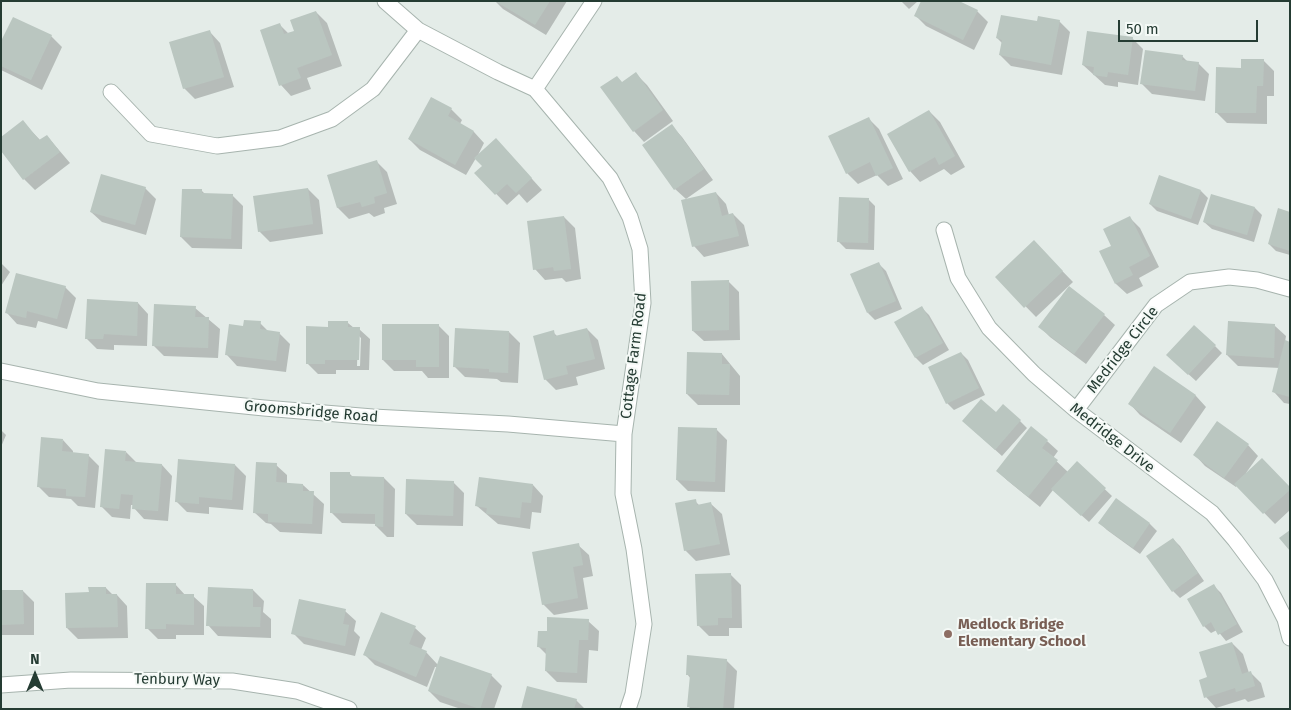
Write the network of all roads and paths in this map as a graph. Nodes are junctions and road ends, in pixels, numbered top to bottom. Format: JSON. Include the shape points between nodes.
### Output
{"nodes":[{"id":1,"x":384,"y":1,"type":"edge"},
{"id":2,"x":594,"y":1,"type":"edge"},
{"id":3,"x":418,"y":30,"type":"junction"},
{"id":4,"x":535,"y":89,"type":"junction"},
{"id":5,"x":111,"y":92,"type":"dead end"},
{"id":6,"x":944,"y":230,"type":"dead end"},
{"id":7,"x":1290,"y":289,"type":"edge"},
{"id":8,"x":1,"y":371,"type":"edge"},
{"id":9,"x":1076,"y":410,"type":"junction"},
{"id":10,"x":624,"y":434,"type":"junction"},
{"id":11,"x":1287,"y":618,"type":"edge"},
{"id":12,"x":1290,"y":638,"type":"edge"},
{"id":13,"x":1,"y":684,"type":"edge"},
{"id":14,"x":349,"y":709,"type":"edge"},
{"id":15,"x":628,"y":709,"type":"edge"}],
"edges":[{"from":1,"to":3,"type":"street","name":"Cottage Farm Road"},
{"from":2,"to":4,"type":"street"},
{"from":3,"to":4,"type":"street","name":"Cottage Farm Road"},
{"from":3,"to":5,"type":"street","via":[[373,89],[332,119],[280,138],[217,146],[151,134]]},
{"from":4,"to":10,"type":"street","name":"Cottage Farm Road","via":[[610,178],[630,216],[640,249],[643,303]]},
{"from":6,"to":9,"type":"street","name":"Medridge Drive","via":[[958,278],[990,328],[1034,374]]},
{"from":7,"to":9,"type":"street","name":"Medridge Circle","via":[[1229,277],[1190,282],[1156,305]]},
{"from":8,"to":10,"type":"street","name":"Groomsbridge Road","via":[[98,391],[264,408]]},
{"from":9,"to":11,"type":"street","name":"Medridge Drive","via":[[1212,513],[1265,580]]},
{"from":10,"to":15,"type":"street","name":"Cottage Farm Road","via":[[623,494],[644,624]]},
{"from":11,"to":12,"type":"street","name":"Medridge Drive"},
{"from":13,"to":14,"type":"street","name":"Tenbury Way","via":[[71,680],[232,681],[297,691]]}]}
